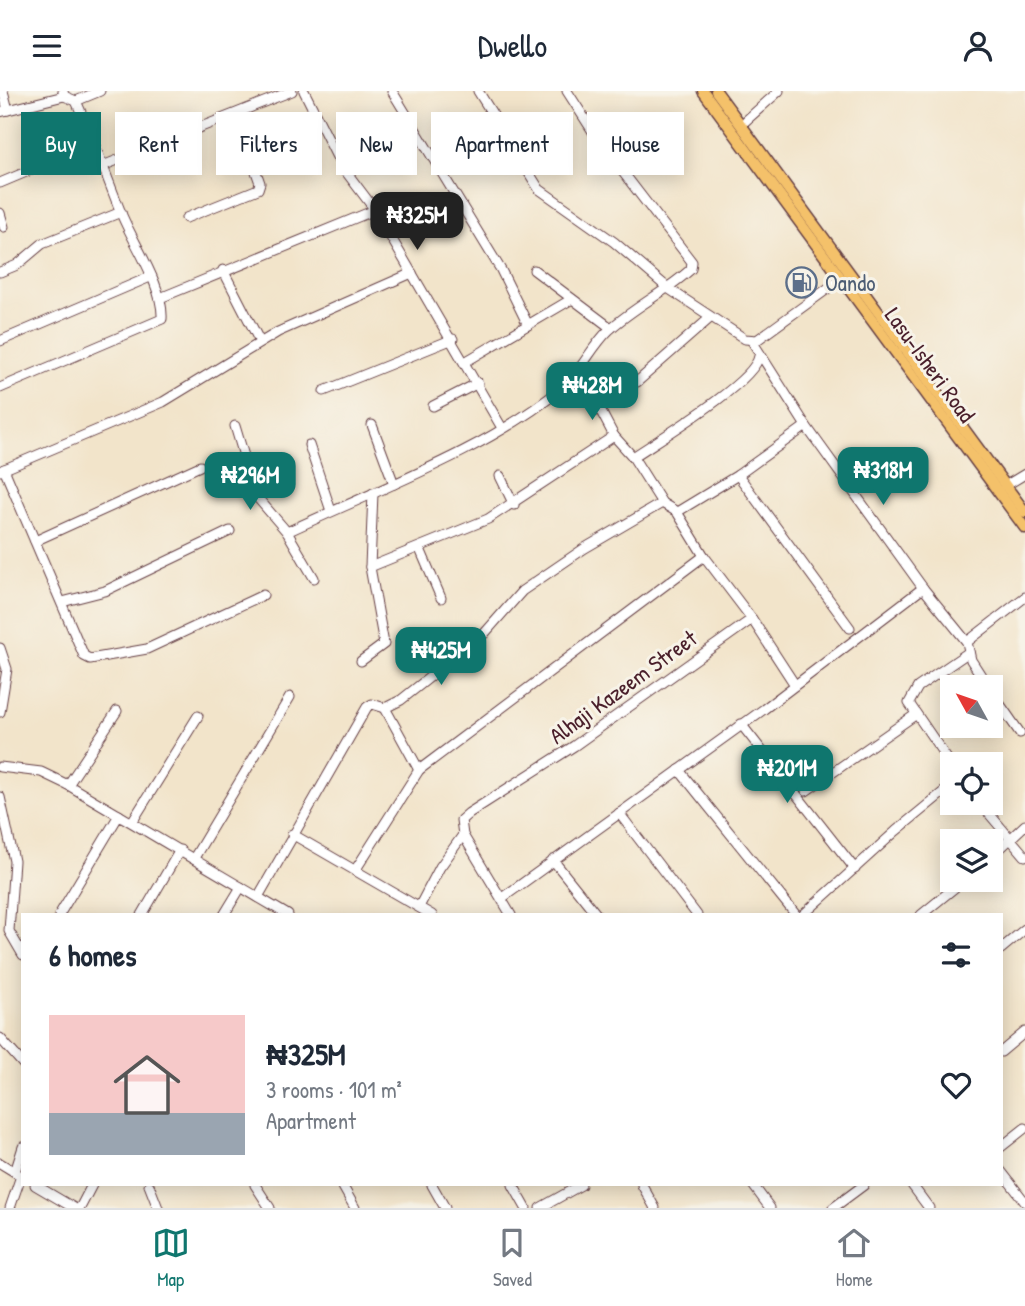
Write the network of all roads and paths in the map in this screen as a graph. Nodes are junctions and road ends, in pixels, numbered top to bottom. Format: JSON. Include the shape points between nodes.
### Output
{"nodes":[{"id":1,"x":3,"y":91,"type":"edge"},
{"id":2,"x":100,"y":91,"type":"edge"},
{"id":3,"x":292,"y":91,"type":"edge"},
{"id":4,"x":304,"y":91,"type":"edge"},
{"id":5,"x":392,"y":91,"type":"edge"},
{"id":6,"x":478,"y":91,"type":"edge"},
{"id":7,"x":567,"y":91,"type":"edge"},
{"id":8,"x":703,"y":91,"type":"edge"},
{"id":9,"x":716,"y":91,"type":"edge"},
{"id":10,"x":779,"y":91,"type":"edge"},
{"id":11,"x":64,"y":93,"type":"edge"},
{"id":12,"x":76,"y":101,"type":"junction"},
{"id":13,"x":4,"y":111,"type":"edge"},
{"id":14,"x":81,"y":112,"type":"edge"},
{"id":15,"x":243,"y":112,"type":"edge"},
{"id":16,"x":216,"y":123,"type":"edge"},
{"id":17,"x":741,"y":125,"type":"junction"},
{"id":18,"x":101,"y":156,"type":"edge"},
{"id":19,"x":105,"y":165,"type":"junction"},
{"id":20,"x":21,"y":174,"type":"edge"},
{"id":21,"x":257,"y":175,"type":"edge"},
{"id":22,"x":0,"y":183,"type":"edge"},
{"id":23,"x":375,"y":210,"type":"junction"},
{"id":24,"x":121,"y":212,"type":"junction"},
{"id":25,"x":0,"y":213,"type":"edge"},
{"id":26,"x":186,"y":218,"type":"dead end"},
{"id":27,"x":4,"y":227,"type":"dead end"},
{"id":28,"x":223,"y":269,"type":"junction"},
{"id":29,"x":534,"y":270,"type":"dead end"},
{"id":30,"x":0,"y":272,"type":"edge"},
{"id":31,"x":412,"y":273,"type":"junction"},
{"id":32,"x":150,"y":277,"type":"junction"},
{"id":33,"x":841,"y":279,"type":"junction"},
{"id":34,"x":670,"y":289,"type":"junction"},
{"id":35,"x":160,"y":298,"type":"junction"},
{"id":36,"x":572,"y":299,"type":"junction"},
{"id":37,"x":710,"y":318,"type":"junction"},
{"id":38,"x":528,"y":324,"type":"junction"},
{"id":39,"x":611,"y":328,"type":"junction"},
{"id":40,"x":453,"y":339,"type":"junction"},
{"id":41,"x":0,"y":341,"type":"edge"},
{"id":42,"x":752,"y":341,"type":"junction"},
{"id":43,"x":260,"y":342,"type":"junction"},
{"id":44,"x":759,"y":356,"type":"junction"},
{"id":45,"x":465,"y":362,"type":"junction"},
{"id":46,"x":578,"y":368,"type":"junction"},
{"id":47,"x":638,"y":382,"type":"dead end"},
{"id":48,"x":478,"y":383,"type":"junction"},
{"id":49,"x":0,"y":388,"type":"edge"},
{"id":50,"x":324,"y":391,"type":"dead end"},
{"id":51,"x":433,"y":406,"type":"dead end"},
{"id":52,"x":372,"y":425,"type":"dead end"},
{"id":53,"x":235,"y":426,"type":"dead end"},
{"id":54,"x":806,"y":426,"type":"junction"},
{"id":55,"x":502,"y":428,"type":"junction"},
{"id":56,"x":614,"y":436,"type":"junction"},
{"id":57,"x":309,"y":445,"type":"dead end"},
{"id":58,"x":633,"y":457,"type":"junction"},
{"id":59,"x":200,"y":466,"type":"dead end"},
{"id":60,"x":2,"y":470,"type":"edge"},
{"id":61,"x":1025,"y":474,"type":"edge"},
{"id":62,"x":738,"y":475,"type":"junction"},
{"id":63,"x":500,"y":476,"type":"dead end"},
{"id":64,"x":394,"y":484,"type":"junction"},
{"id":65,"x":1005,"y":486,"type":"junction"},
{"id":66,"x":373,"y":493,"type":"junction"},
{"id":67,"x":662,"y":503,"type":"junction"},
{"id":68,"x":514,"y":505,"type":"junction"},
{"id":69,"x":331,"y":511,"type":"junction"},
{"id":70,"x":677,"y":512,"type":"junction"},
{"id":71,"x":1025,"y":512,"type":"edge"},
{"id":72,"x":1025,"y":528,"type":"edge"},
{"id":73,"x":230,"y":531,"type":"dead end"},
{"id":74,"x":287,"y":532,"type":"junction"},
{"id":75,"x":35,"y":541,"type":"junction"},
{"id":76,"x":420,"y":549,"type":"junction"},
{"id":77,"x":704,"y":557,"type":"junction"},
{"id":78,"x":370,"y":567,"type":"junction"},
{"id":79,"x":314,"y":578,"type":"dead end"},
{"id":80,"x":923,"y":588,"type":"junction"},
{"id":81,"x":263,"y":594,"type":"dead end"},
{"id":82,"x":1025,"y":597,"type":"edge"},
{"id":83,"x":442,"y":598,"type":"dead end"},
{"id":84,"x":62,"y":602,"type":"junction"},
{"id":85,"x":751,"y":619,"type":"junction"},
{"id":86,"x":850,"y":628,"type":"dead end"},
{"id":87,"x":967,"y":642,"type":"junction"},
{"id":88,"x":0,"y":647,"type":"edge"},
{"id":89,"x":969,"y":652,"type":"junction"},
{"id":90,"x":361,"y":661,"type":"dead end"},
{"id":91,"x":982,"y":675,"type":"edge"},
{"id":92,"x":795,"y":685,"type":"junction"},
{"id":93,"x":290,"y":697,"type":"dead end"},
{"id":94,"x":0,"y":708,"type":"edge"},
{"id":95,"x":385,"y":708,"type":"junction"},
{"id":96,"x":1003,"y":708,"type":"edge"},
{"id":97,"x":117,"y":711,"type":"dead end"},
{"id":98,"x":915,"y":715,"type":"junction"},
{"id":99,"x":198,"y":716,"type":"dead end"},
{"id":100,"x":741,"y":725,"type":"junction"},
{"id":101,"x":1020,"y":733,"type":"dead end"},
{"id":102,"x":942,"y":752,"type":"edge"},
{"id":103,"x":0,"y":767,"type":"edge"},
{"id":104,"x":419,"y":770,"type":"junction"},
{"id":105,"x":679,"y":770,"type":"junction"},
{"id":106,"x":68,"y":785,"type":"junction"},
{"id":107,"x":806,"y":791,"type":"dead end"},
{"id":108,"x":940,"y":795,"type":"edge"},
{"id":109,"x":0,"y":797,"type":"edge"},
{"id":110,"x":619,"y":813,"type":"junction"},
{"id":111,"x":119,"y":815,"type":"junction"},
{"id":112,"x":990,"y":815,"type":"edge"},
{"id":113,"x":132,"y":822,"type":"junction"},
{"id":114,"x":1025,"y":825,"type":"edge"},
{"id":115,"x":292,"y":834,"type":"junction"},
{"id":116,"x":463,"y":835,"type":"junction"},
{"id":117,"x":1012,"y":841,"type":"junction"},
{"id":118,"x":1003,"y":848,"type":"edge"},
{"id":119,"x":180,"y":850,"type":"junction"},
{"id":120,"x":1025,"y":856,"type":"edge"},
{"id":121,"x":194,"y":858,"type":"junction"},
{"id":122,"x":553,"y":860,"type":"junction"},
{"id":123,"x":356,"y":869,"type":"junction"},
{"id":124,"x":855,"y":869,"type":"junction"},
{"id":125,"x":241,"y":887,"type":"junction"},
{"id":126,"x":949,"y":892,"type":"edge"},
{"id":127,"x":258,"y":897,"type":"junction"},
{"id":128,"x":502,"y":898,"type":"junction"},
{"id":129,"x":11,"y":900,"type":"junction"},
{"id":130,"x":0,"y":901,"type":"edge"},
{"id":131,"x":419,"y":907,"type":"junction"},
{"id":132,"x":60,"y":913,"type":"edge"},
{"id":133,"x":143,"y":913,"type":"edge"},
{"id":134,"x":225,"y":913,"type":"edge"},
{"id":135,"x":285,"y":913,"type":"edge"},
{"id":136,"x":429,"y":913,"type":"edge"},
{"id":137,"x":510,"y":913,"type":"edge"},
{"id":138,"x":595,"y":913,"type":"edge"},
{"id":139,"x":695,"y":913,"type":"edge"},
{"id":140,"x":794,"y":913,"type":"edge"},
{"id":141,"x":805,"y":913,"type":"edge"},
{"id":142,"x":923,"y":913,"type":"edge"},
{"id":143,"x":1025,"y":929,"type":"edge"},
{"id":144,"x":1003,"y":947,"type":"edge"},
{"id":145,"x":21,"y":952,"type":"edge"},
{"id":146,"x":1025,"y":1032,"type":"edge"},
{"id":147,"x":0,"y":1038,"type":"edge"},
{"id":148,"x":1003,"y":1050,"type":"edge"},
{"id":149,"x":21,"y":1062,"type":"edge"},
{"id":150,"x":1025,"y":1128,"type":"edge"},
{"id":151,"x":1003,"y":1145,"type":"edge"},
{"id":152,"x":0,"y":1163,"type":"edge"},
{"id":153,"x":1003,"y":1174,"type":"edge"},
{"id":154,"x":19,"y":1175,"type":"edge"},
{"id":155,"x":37,"y":1186,"type":"edge"},
{"id":156,"x":91,"y":1186,"type":"edge"},
{"id":157,"x":149,"y":1186,"type":"edge"},
{"id":158,"x":256,"y":1186,"type":"edge"},
{"id":159,"x":343,"y":1186,"type":"edge"},
{"id":160,"x":433,"y":1186,"type":"edge"},
{"id":161,"x":514,"y":1186,"type":"edge"},
{"id":162,"x":578,"y":1186,"type":"edge"},
{"id":163,"x":643,"y":1186,"type":"edge"},
{"id":164,"x":753,"y":1186,"type":"edge"},
{"id":165,"x":913,"y":1186,"type":"edge"},
{"id":166,"x":852,"y":1188,"type":"edge"},
{"id":167,"x":1025,"y":1202,"type":"edge"},
{"id":168,"x":10,"y":1208,"type":"edge"},
{"id":169,"x":74,"y":1208,"type":"edge"},
{"id":170,"x":80,"y":1208,"type":"edge"},
{"id":171,"x":158,"y":1208,"type":"edge"},
{"id":172,"x":270,"y":1208,"type":"edge"},
{"id":173,"x":355,"y":1208,"type":"edge"},
{"id":174,"x":445,"y":1208,"type":"edge"},
{"id":175,"x":526,"y":1208,"type":"edge"},
{"id":176,"x":540,"y":1208,"type":"edge"},
{"id":177,"x":655,"y":1208,"type":"edge"},
{"id":178,"x":770,"y":1208,"type":"edge"},
{"id":179,"x":833,"y":1208,"type":"edge"},
{"id":180,"x":929,"y":1208,"type":"edge"}],
"edges":[{"from":1,"to":13,"type":"street"},
{"from":2,"to":12,"type":"street"},
{"from":3,"to":15,"type":"street"},
{"from":4,"to":23,"type":"street","via":[[341,165]]},
{"from":5,"to":38,"type":"street","via":[[501,270]]},
{"from":6,"to":34,"type":"street","via":[[539,189]]},
{"from":7,"to":34,"type":"street","via":[[598,141],[692,262],[691,269]]},
{"from":8,"to":33,"type":"main road","name":"Lasu-Isheri Road"},
{"from":9,"to":17,"type":"main road","name":"Lasu-Isheri Road"},
{"from":10,"to":17,"type":"street"},
{"from":11,"to":12,"type":"street"},
{"from":11,"to":13,"type":"street"},
{"from":12,"to":14,"type":"street"},
{"from":16,"to":19,"type":"street"},
{"from":17,"to":65,"type":"main road","name":"Lasu-Isheri Road"},
{"from":18,"to":19,"type":"street"},
{"from":19,"to":24,"type":"street"},
{"from":20,"to":22,"type":"street"},
{"from":21,"to":26,"type":"street","via":[[258,189]]},
{"from":23,"to":28,"type":"street"},
{"from":23,"to":31,"type":"street"},
{"from":24,"to":30,"type":"street","via":[[42,244],[17,265]]},
{"from":24,"to":32,"type":"street"},
{"from":25,"to":27,"type":"street"},
{"from":28,"to":35,"type":"street"},
{"from":28,"to":43,"type":"street"},
{"from":29,"to":36,"type":"street"},
{"from":31,"to":40,"type":"street"},
{"from":31,"to":43,"type":"street"},
{"from":32,"to":35,"type":"street"},
{"from":32,"to":41,"type":"street"},
{"from":33,"to":42,"type":"street"},
{"from":33,"to":72,"type":"main road","name":"Lasu-Isheri Road"},
{"from":34,"to":37,"type":"street"},
{"from":34,"to":39,"type":"street"},
{"from":35,"to":49,"type":"street","via":[[162,319]]},
{"from":36,"to":38,"type":"street"},
{"from":36,"to":39,"type":"street"},
{"from":37,"to":42,"type":"street"},
{"from":37,"to":47,"type":"street"},
{"from":38,"to":45,"type":"street"},
{"from":39,"to":46,"type":"street"},
{"from":40,"to":45,"type":"street"},
{"from":40,"to":50,"type":"street"},
{"from":42,"to":44,"type":"street"},
{"from":43,"to":60,"type":"street","via":[[163,402]]},
{"from":44,"to":54,"type":"street"},
{"from":44,"to":58,"type":"street","via":[[740,383]]},
{"from":45,"to":48,"type":"street"},
{"from":46,"to":55,"type":"street","via":[[561,388]]},
{"from":46,"to":56,"type":"street"},
{"from":48,"to":51,"type":"street"},
{"from":48,"to":55,"type":"street"},
{"from":52,"to":64,"type":"street"},
{"from":53,"to":74,"type":"street","via":[[256,496]]},
{"from":54,"to":62,"type":"street"},
{"from":54,"to":80,"type":"street"},
{"from":55,"to":64,"type":"street"},
{"from":56,"to":58,"type":"street"},
{"from":56,"to":68,"type":"street"},
{"from":57,"to":69,"type":"street"},
{"from":58,"to":67,"type":"street"},
{"from":59,"to":75,"type":"street"},
{"from":60,"to":75,"type":"street"},
{"from":61,"to":65,"type":"street"},
{"from":62,"to":70,"type":"street"},
{"from":62,"to":86,"type":"street"},
{"from":63,"to":68,"type":"street"},
{"from":64,"to":66,"type":"street"},
{"from":65,"to":71,"type":"main road","name":"Lasu-Isheri Road"},
{"from":66,"to":69,"type":"street"},
{"from":66,"to":78,"type":"street"},
{"from":67,"to":70,"type":"street"},
{"from":67,"to":95,"type":"street","via":[[522,591],[484,634]]},
{"from":68,"to":76,"type":"street"},
{"from":69,"to":74,"type":"street"},
{"from":70,"to":77,"type":"street"},
{"from":73,"to":84,"type":"street","via":[[105,591]]},
{"from":74,"to":79,"type":"street"},
{"from":75,"to":84,"type":"street"},
{"from":76,"to":78,"type":"street"},
{"from":76,"to":83,"type":"street"},
{"from":77,"to":85,"type":"street"},
{"from":77,"to":104,"type":"street"},
{"from":78,"to":90,"type":"street","via":[[384,644]]},
{"from":80,"to":87,"type":"street"},
{"from":80,"to":92,"type":"street"},
{"from":81,"to":84,"type":"street","via":[[146,649],[90,659],[83,656]]},
{"from":82,"to":87,"type":"street"},
{"from":85,"to":92,"type":"street"},
{"from":85,"to":116,"type":"street","name":"Alhaji Kazeem Street","via":[[575,746],[469,813],[461,820]]},
{"from":87,"to":89,"type":"street"},
{"from":88,"to":94,"type":"street","via":[[7,669]]},
{"from":89,"to":91,"type":"street"},
{"from":89,"to":98,"type":"street","via":[[918,687],[909,703]]},
{"from":92,"to":100,"type":"street"},
{"from":93,"to":121,"type":"street"},
{"from":95,"to":104,"type":"street"},
{"from":95,"to":115,"type":"street","via":[[372,704],[367,708]]},
{"from":96,"to":101,"type":"street"},
{"from":97,"to":106,"type":"street"},
{"from":98,"to":102,"type":"street"},
{"from":98,"to":107,"type":"street"},
{"from":99,"to":113,"type":"street"},
{"from":100,"to":105,"type":"street"},
{"from":100,"to":124,"type":"street"},
{"from":103,"to":106,"type":"street","via":[[41,772]]},
{"from":104,"to":123,"type":"street"},
{"from":105,"to":110,"type":"street"},
{"from":105,"to":140,"type":"street"},
{"from":106,"to":111,"type":"street"},
{"from":108,"to":124,"type":"street"},
{"from":109,"to":129,"type":"street","via":[[14,861]]},
{"from":110,"to":122,"type":"street"},
{"from":110,"to":139,"type":"street"},
{"from":111,"to":113,"type":"street"},
{"from":111,"to":132,"type":"street"},
{"from":112,"to":117,"type":"street"},
{"from":113,"to":119,"type":"street"},
{"from":114,"to":117,"type":"street"},
{"from":115,"to":123,"type":"street"},
{"from":115,"to":127,"type":"street"},
{"from":116,"to":128,"type":"street"},
{"from":116,"to":131,"type":"street"},
{"from":117,"to":118,"type":"street"},
{"from":117,"to":120,"type":"street"},
{"from":119,"to":121,"type":"street"},
{"from":119,"to":133,"type":"street"},
{"from":121,"to":125,"type":"street"},
{"from":122,"to":128,"type":"street"},
{"from":122,"to":138,"type":"street"},
{"from":123,"to":131,"type":"street"},
{"from":124,"to":141,"type":"street"},
{"from":125,"to":127,"type":"street"},
{"from":125,"to":134,"type":"street"},
{"from":126,"to":142,"type":"street"},
{"from":127,"to":135,"type":"street"},
{"from":128,"to":137,"type":"street"},
{"from":129,"to":130,"type":"street"},
{"from":129,"to":145,"type":"street","via":[[9,931]]},
{"from":131,"to":136,"type":"street"},
{"from":143,"to":144,"type":"street"},
{"from":146,"to":148,"type":"street"},
{"from":147,"to":149,"type":"street"},
{"from":150,"to":151,"type":"street"},
{"from":152,"to":154,"type":"street"},
{"from":153,"to":167,"type":"street"},
{"from":154,"to":168,"type":"street"},
{"from":155,"to":169,"type":"street"},
{"from":156,"to":170,"type":"street"},
{"from":157,"to":171,"type":"street"},
{"from":158,"to":172,"type":"street"},
{"from":159,"to":173,"type":"street"},
{"from":160,"to":174,"type":"street"},
{"from":161,"to":175,"type":"street"},
{"from":162,"to":176,"type":"street"},
{"from":163,"to":177,"type":"street"},
{"from":164,"to":178,"type":"street"},
{"from":165,"to":180,"type":"street"},
{"from":166,"to":179,"type":"street"}]}
